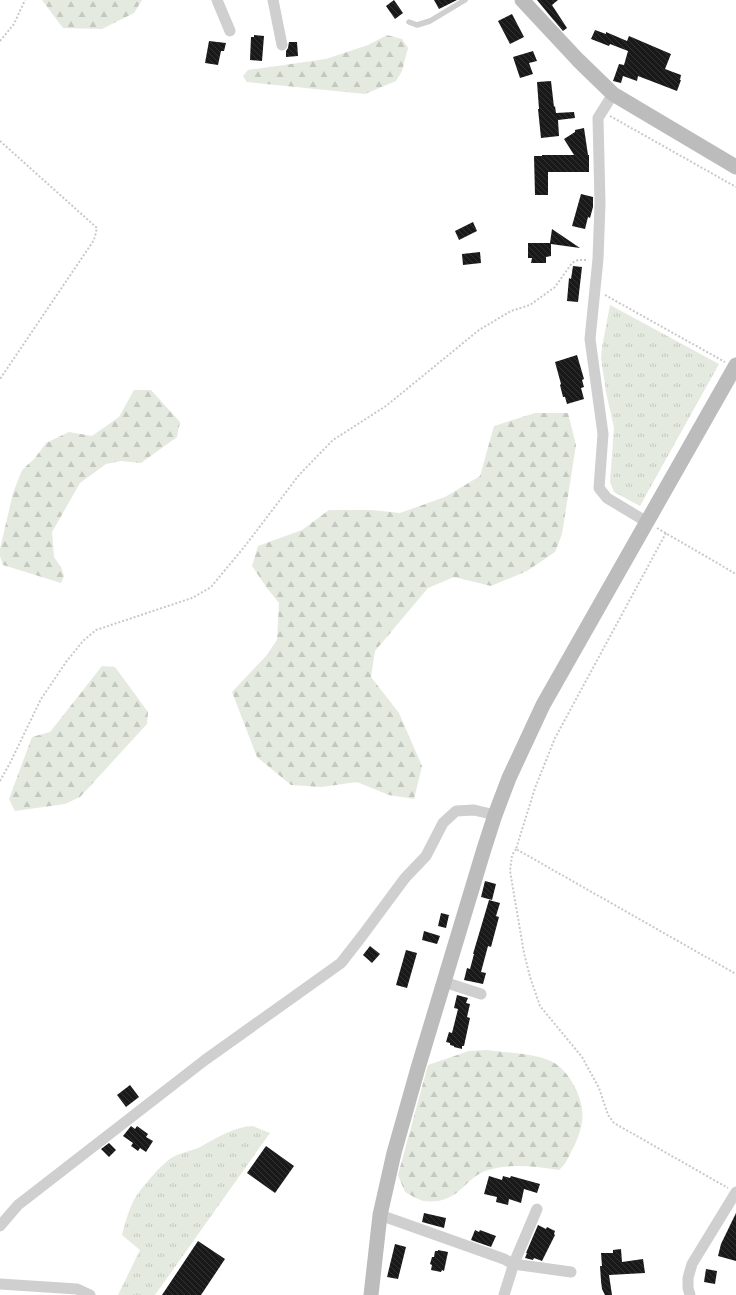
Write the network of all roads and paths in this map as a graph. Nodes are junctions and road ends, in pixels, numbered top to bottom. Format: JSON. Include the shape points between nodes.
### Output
{"nodes":[{"id":1,"x":25,"y":0,"type":"edge"},
{"id":2,"x":217,"y":0,"type":"edge"},
{"id":3,"x":274,"y":0,"type":"edge"},
{"id":4,"x":465,"y":0,"type":"edge"},
{"id":5,"x":522,"y":0,"type":"edge"},
{"id":6,"x":410,"y":22,"type":"dead end"},
{"id":7,"x":230,"y":31,"type":"dead end"},
{"id":8,"x":0,"y":41,"type":"edge"},
{"id":9,"x":282,"y":45,"type":"dead end"},
{"id":10,"x":614,"y":94,"type":"junction"},
{"id":11,"x":602,"y":112,"type":"junction"},
{"id":12,"x":0,"y":141,"type":"edge"},
{"id":13,"x":736,"y":167,"type":"edge"},
{"id":14,"x":736,"y":187,"type":"edge"},
{"id":15,"x":598,"y":259,"type":"junction"},
{"id":16,"x":594,"y":292,"type":"junction"},
{"id":17,"x":735,"y":367,"type":"edge"},
{"id":18,"x":0,"y":379,"type":"edge"},
{"id":19,"x":647,"y":522,"type":"junction"},
{"id":20,"x":666,"y":533,"type":"junction"},
{"id":21,"x":736,"y":574,"type":"edge"},
{"id":22,"x":0,"y":781,"type":"edge"},
{"id":23,"x":495,"y":814,"type":"junction"},
{"id":24,"x":516,"y":849,"type":"junction"},
{"id":25,"x":736,"y":974,"type":"edge"},
{"id":26,"x":444,"y":982,"type":"junction"},
{"id":27,"x":481,"y":994,"type":"dead end"},
{"id":28,"x":733,"y":1190,"type":"edge"},
{"id":29,"x":537,"y":1209,"type":"dead end"},
{"id":30,"x":380,"y":1215,"type":"junction"},
{"id":31,"x":0,"y":1226,"type":"edge"},
{"id":32,"x":513,"y":1264,"type":"junction"},
{"id":33,"x":571,"y":1272,"type":"dead end"},
{"id":34,"x":0,"y":1284,"type":"edge"},
{"id":35,"x":90,"y":1295,"type":"edge"},
{"id":36,"x":371,"y":1295,"type":"edge"},
{"id":37,"x":504,"y":1295,"type":"edge"},
{"id":38,"x":690,"y":1295,"type":"edge"}],
"edges":[{"from":1,"to":8,"type":"path","via":[[14,24]]},
{"from":2,"to":7,"type":"street"},
{"from":3,"to":9,"type":"street"},
{"from":4,"to":6,"type":"lane","via":[[430,21],[417,25]]},
{"from":5,"to":10,"type":"street"},
{"from":10,"to":11,"type":"street"},
{"from":10,"to":13,"type":"street"},
{"from":11,"to":14,"type":"path"},
{"from":11,"to":15,"type":"street","via":[[598,118]]},
{"from":12,"to":18,"type":"path","via":[[96,228],[94,240]]},
{"from":15,"to":16,"type":"street"},
{"from":15,"to":22,"type":"path","via":[[578,260],[572,263],[555,287],[530,304],[511,311],[480,330],[386,406],[333,440],[299,475],[211,587],[192,598],[96,630],[83,641],[41,699]]},
{"from":16,"to":17,"type":"path","via":[[603,293]]},
{"from":16,"to":19,"type":"street","via":[[590,339],[603,434],[599,488],[607,498]]},
{"from":17,"to":19,"type":"street"},
{"from":19,"to":20,"type":"path"},
{"from":19,"to":23,"type":"street","via":[[543,705]]},
{"from":20,"to":21,"type":"path"},
{"from":20,"to":24,"type":"path","via":[[555,738],[535,788]]},
{"from":23,"to":26,"type":"street"},
{"from":23,"to":31,"type":"street","via":[[474,810],[456,811],[443,823],[426,856],[405,878],[341,963],[199,1065],[18,1205]]},
{"from":24,"to":25,"type":"path"},
{"from":24,"to":28,"type":"path","via":[[512,855],[510,871],[524,953],[540,1006],[582,1057],[599,1088],[608,1115],[614,1123]]},
{"from":26,"to":27,"type":"street"},
{"from":26,"to":30,"type":"street","via":[[394,1153]]},
{"from":28,"to":38,"type":"street","via":[[692,1264],[688,1278]]},
{"from":29,"to":32,"type":"street"},
{"from":30,"to":32,"type":"street"},
{"from":30,"to":36,"type":"street"},
{"from":32,"to":33,"type":"street"},
{"from":32,"to":37,"type":"street"},
{"from":34,"to":35,"type":"street","via":[[77,1289]]}]}
